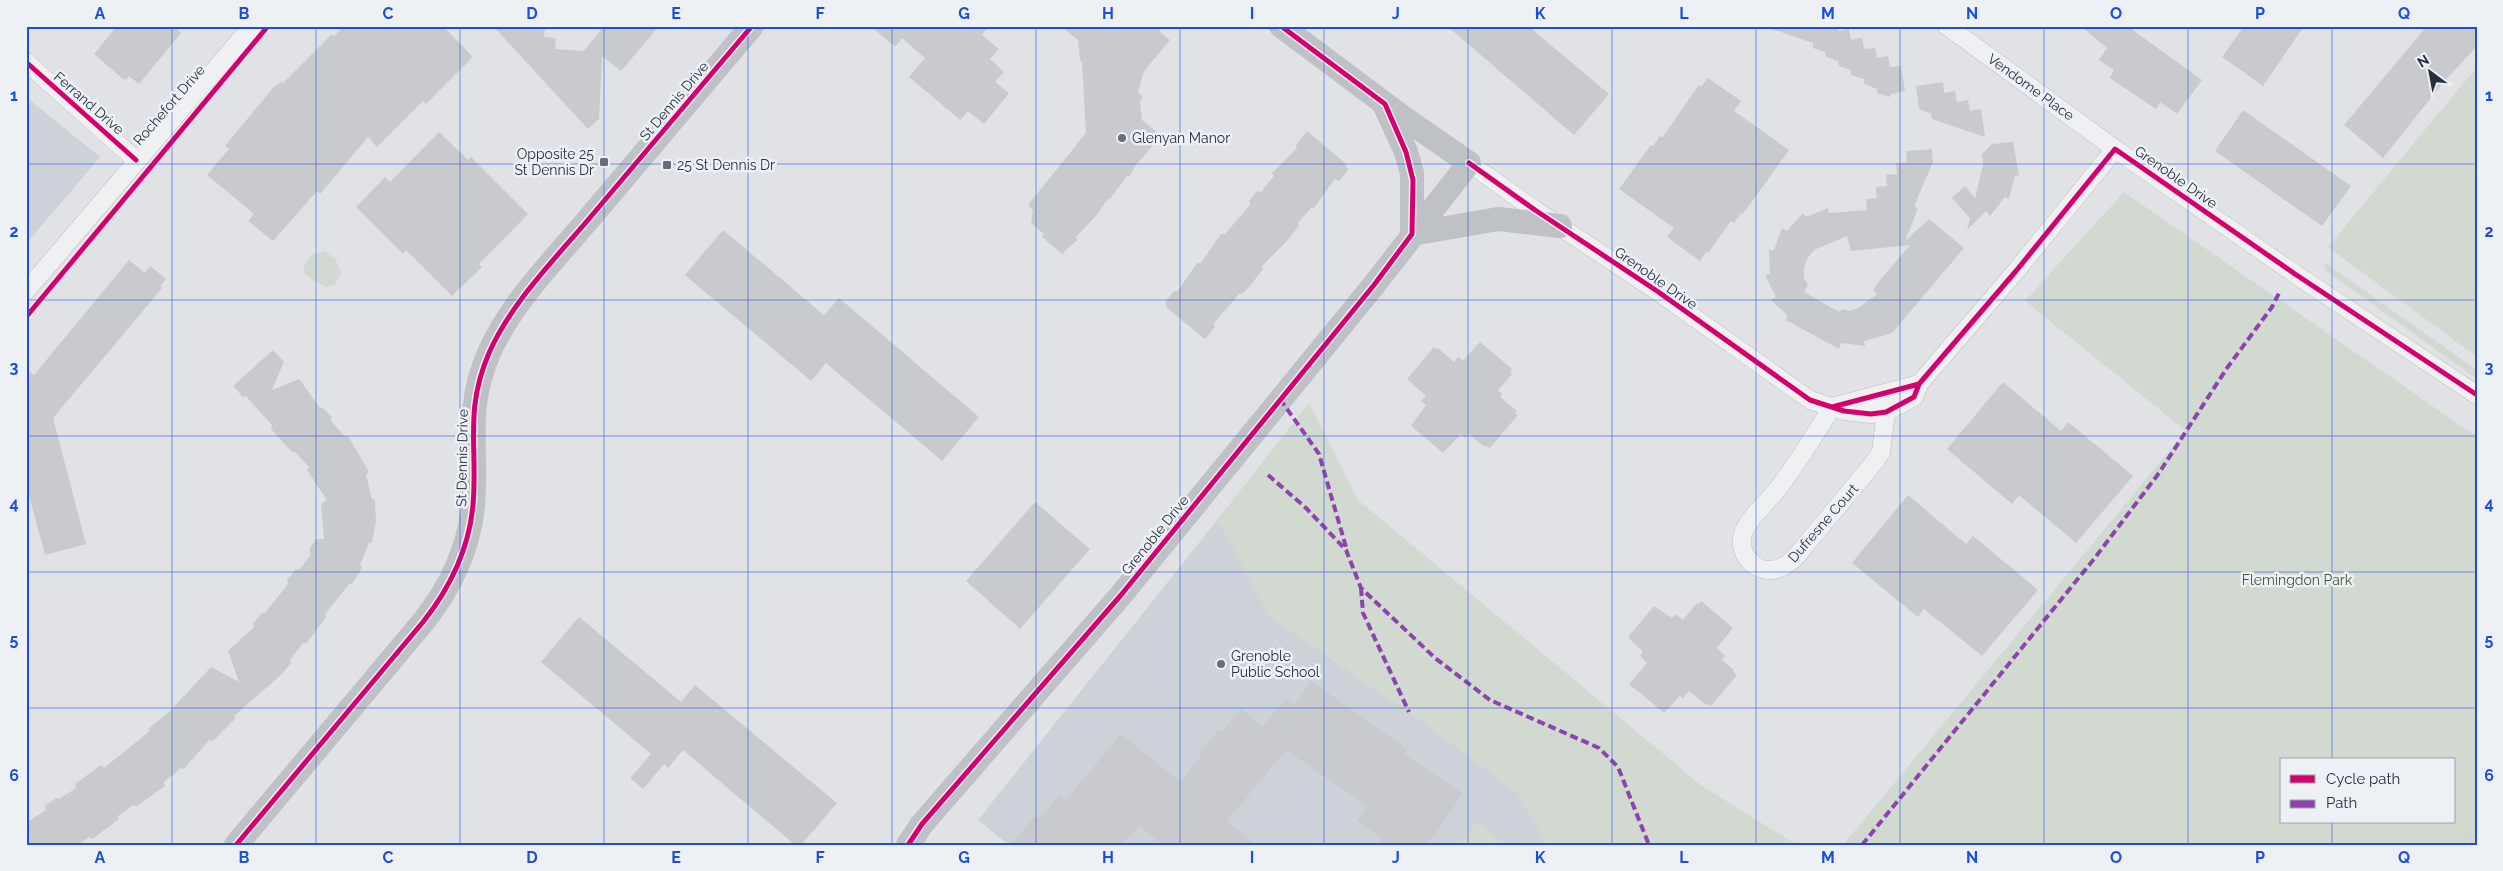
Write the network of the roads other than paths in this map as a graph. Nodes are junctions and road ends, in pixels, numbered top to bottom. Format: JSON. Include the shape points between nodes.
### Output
{"nodes":[{"id":1,"x":252,"y":26,"type":"edge"},
{"id":2,"x":752,"y":26,"type":"edge"},
{"id":3,"x":1281,"y":26,"type":"edge"},
{"id":4,"x":1948,"y":26,"type":"edge"},
{"id":5,"x":26,"y":62,"type":"edge"},
{"id":6,"x":1385,"y":104,"type":"junction"},
{"id":7,"x":2114,"y":149,"type":"junction"},
{"id":8,"x":136,"y":160,"type":"junction"},
{"id":9,"x":1469,"y":163,"type":"junction"},
{"id":10,"x":1560,"y":226,"type":"junction"},
{"id":11,"x":1412,"y":234,"type":"junction"},
{"id":12,"x":26,"y":291,"type":"edge"},
{"id":13,"x":1920,"y":384,"type":"junction"},
{"id":14,"x":2477,"y":395,"type":"edge"},
{"id":15,"x":1832,"y":407,"type":"junction"},
{"id":16,"x":1886,"y":412,"type":"junction"},
{"id":17,"x":236,"y":845,"type":"edge"},
{"id":18,"x":908,"y":845,"type":"edge"}],
"edges":[{"from":1,"to":8,"type":"street","name":"Rochefort Drive"},
{"from":2,"to":17,"type":"street","name":"St Dennis Drive","via":[[537,281],[503,326],[488,355],[476,392],[472,427],[471,520],[462,555],[450,582],[423,622]]},
{"from":3,"to":6,"type":"street"},
{"from":4,"to":7,"type":"street","name":"Vendome Place"},
{"from":5,"to":8,"type":"street","name":"Ferrand Drive"},
{"from":6,"to":9,"type":"street"},
{"from":6,"to":11,"type":"street","via":[[1412,173]]},
{"from":7,"to":13,"type":"street","name":"Grenoble Drive"},
{"from":7,"to":14,"type":"street","name":"Grenoble Drive"},
{"from":8,"to":12,"type":"street","name":"Rochefort Drive"},
{"from":9,"to":10,"type":"street","name":"Grenoble Drive"},
{"from":9,"to":11,"type":"street","name":"Grenoble Drive"},
{"from":10,"to":11,"type":"street","via":[[1498,219]]},
{"from":10,"to":15,"type":"street","name":"Grenoble Drive","via":[[1657,291],[1789,387],[1810,400]]},
{"from":11,"to":18,"type":"street","name":"Grenoble Drive","via":[[1121,596],[922,824]]},
{"from":13,"to":15,"type":"street"},
{"from":13,"to":16,"type":"street","name":"Grenoble Drive","via":[[1914,397]]},
{"from":15,"to":16,"type":"street","name":"Grenoble Drive","via":[[1856,414]]},
{"from":15,"to":16,"type":"street","name":"Dufresne Court","via":[[1802,458],[1746,527],[1742,549],[1755,567],[1770,571],[1786,566],[1822,526],[1881,452]]}]}
